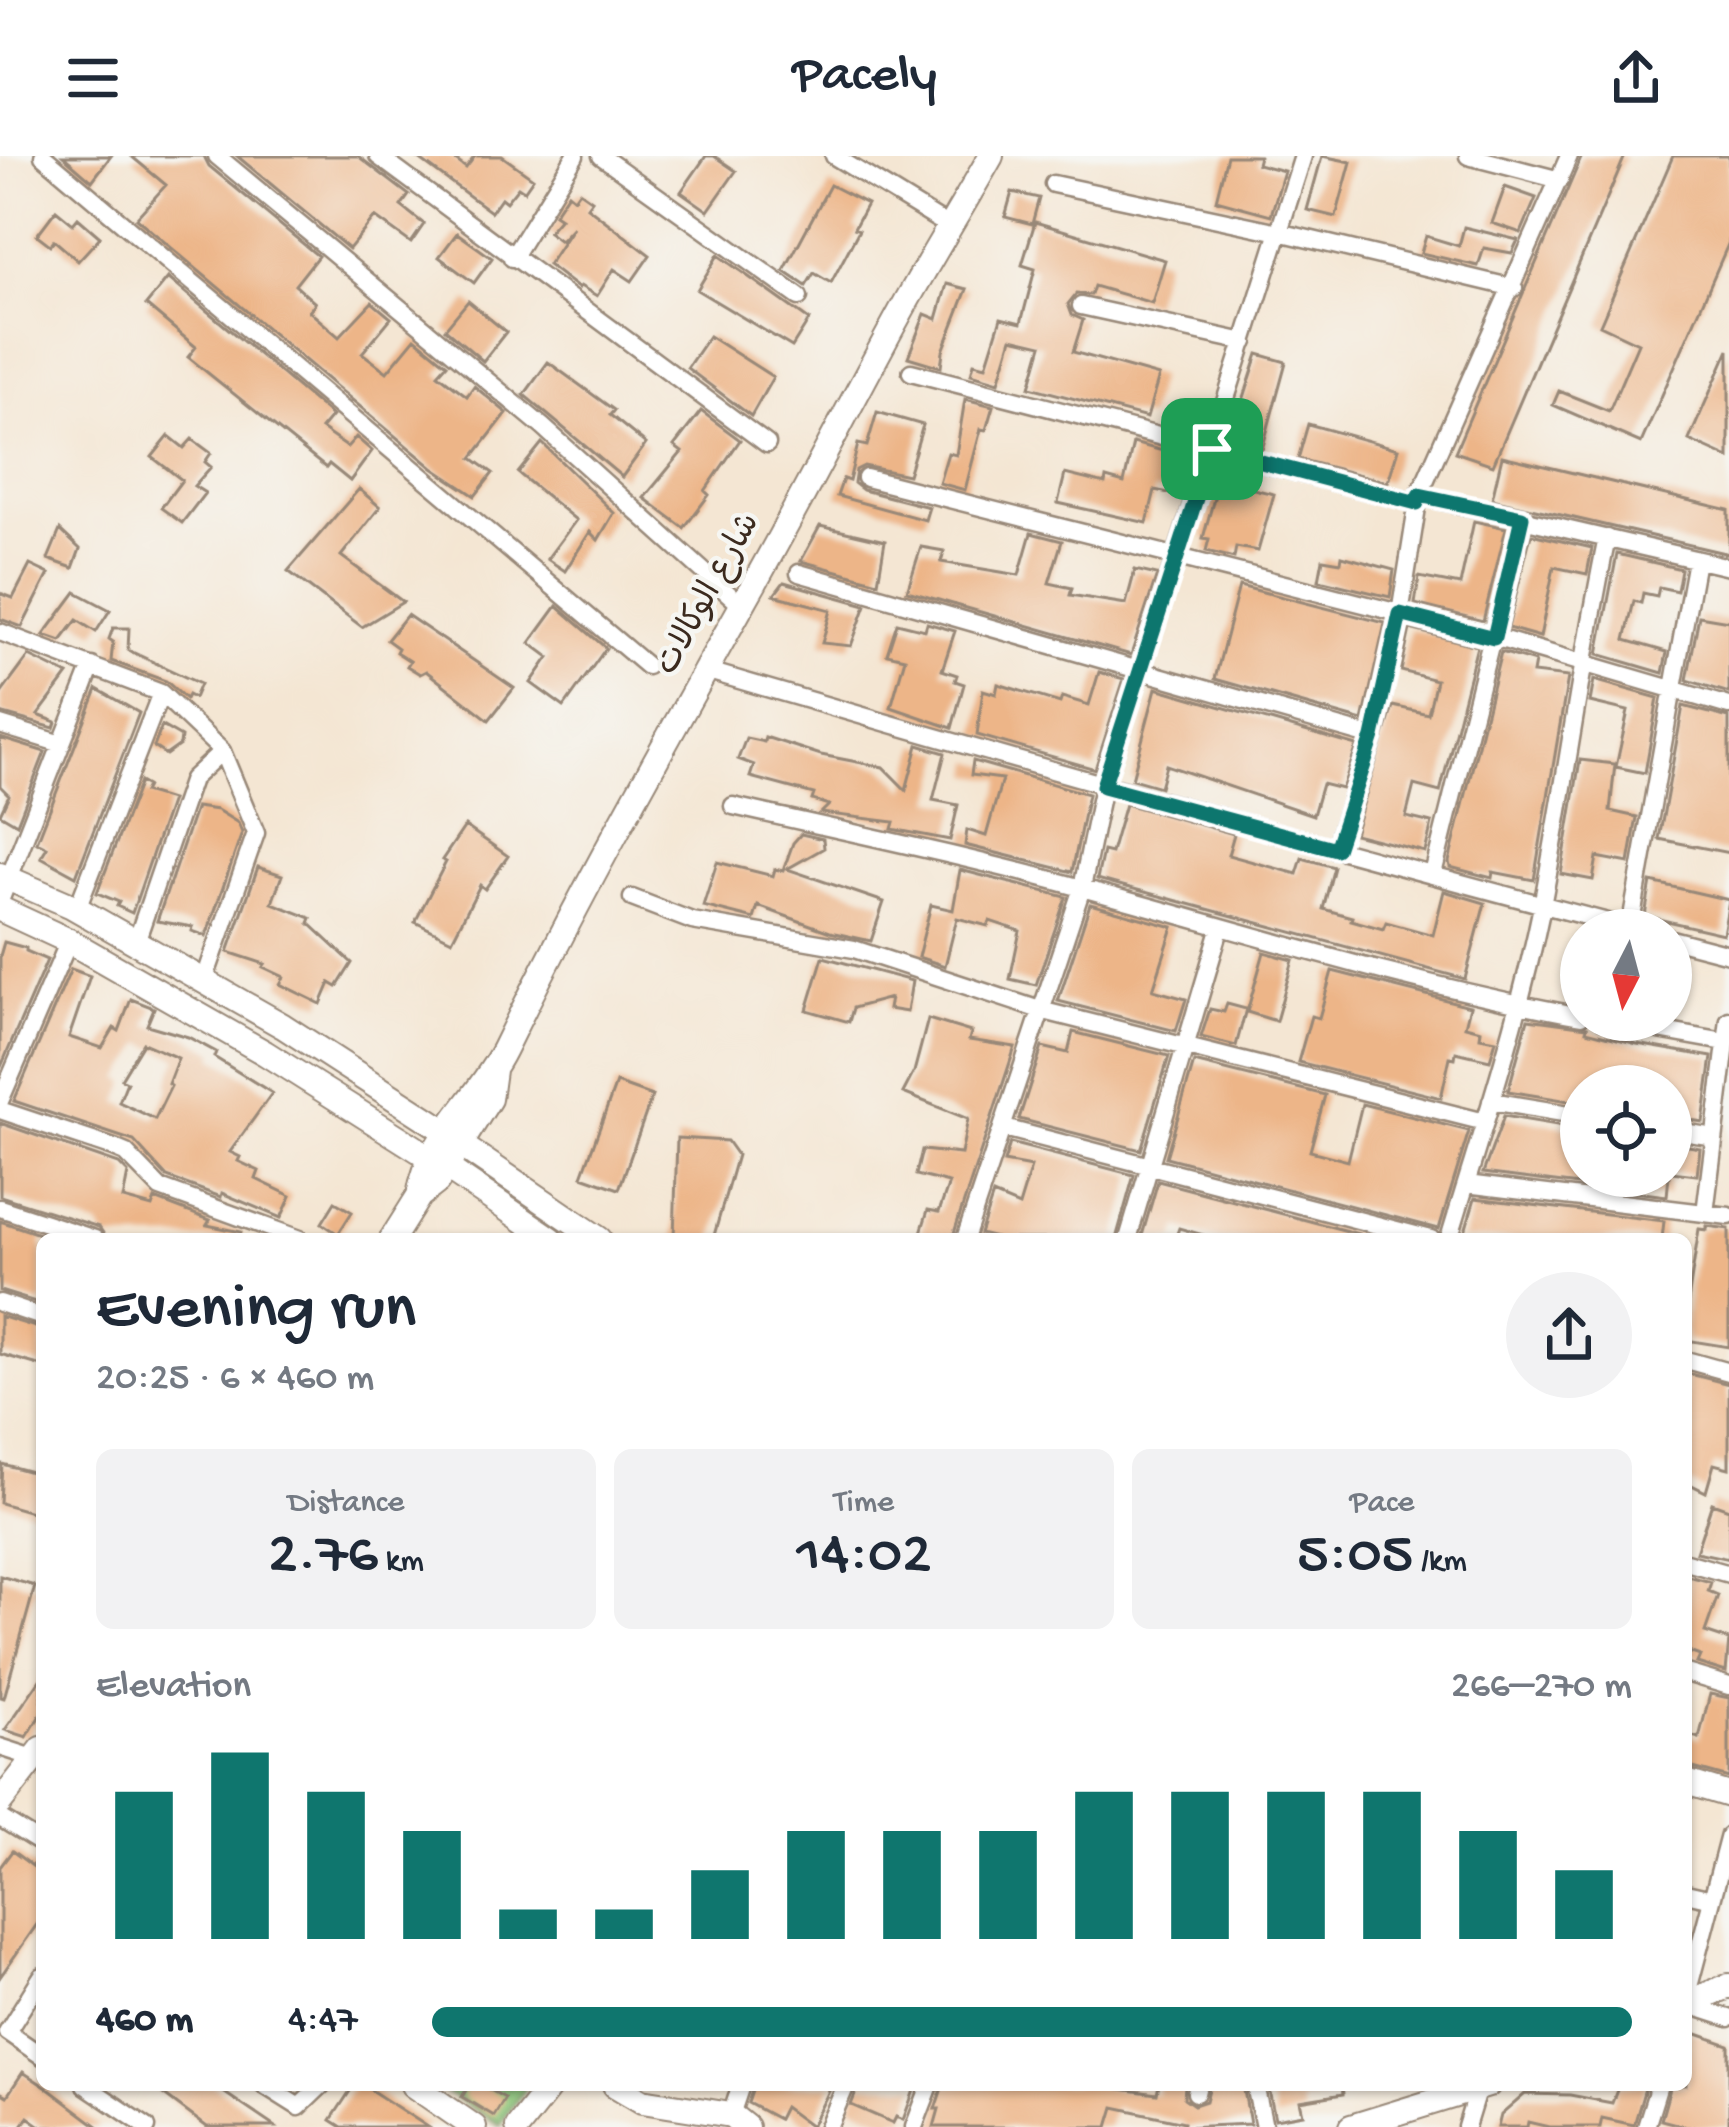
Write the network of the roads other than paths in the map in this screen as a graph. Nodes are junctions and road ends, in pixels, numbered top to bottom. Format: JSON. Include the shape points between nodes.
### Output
{"nodes":[{"id":1,"x":43,"y":156,"type":"edge"},
{"id":2,"x":217,"y":156,"type":"edge"},
{"id":3,"x":379,"y":156,"type":"edge"},
{"id":4,"x":575,"y":156,"type":"edge"},
{"id":5,"x":601,"y":156,"type":"edge"},
{"id":6,"x":834,"y":156,"type":"edge"},
{"id":7,"x":991,"y":156,"type":"edge"},
{"id":8,"x":1304,"y":156,"type":"edge"},
{"id":9,"x":1468,"y":156,"type":"edge"},
{"id":10,"x":1569,"y":156,"type":"edge"},
{"id":11,"x":1560,"y":180,"type":"junction"},
{"id":12,"x":1053,"y":184,"type":"dead end"},
{"id":13,"x":950,"y":227,"type":"junction"},
{"id":14,"x":1279,"y":232,"type":"junction"},
{"id":15,"x":512,"y":258,"type":"junction"},
{"id":16,"x":1514,"y":288,"type":"junction"},
{"id":17,"x":799,"y":297,"type":"dead end"},
{"id":18,"x":1081,"y":306,"type":"dead end"},
{"id":19,"x":1245,"y":342,"type":"junction"},
{"id":20,"x":911,"y":372,"type":"dead end"},
{"id":21,"x":767,"y":444,"type":"dead end"},
{"id":22,"x":1212,"y":449,"type":"junction"},
{"id":23,"x":866,"y":478,"type":"dead end"},
{"id":24,"x":1418,"y":499,"type":"junction"},
{"id":25,"x":1522,"y":517,"type":"junction"},
{"id":26,"x":1606,"y":538,"type":"junction"},
{"id":27,"x":1178,"y":555,"type":"junction"},
{"id":28,"x":1696,"y":560,"type":"junction"},
{"id":29,"x":1729,"y":567,"type":"edge"},
{"id":30,"x":799,"y":573,"type":"dead end"},
{"id":31,"x":742,"y":606,"type":"junction"},
{"id":32,"x":1400,"y":614,"type":"junction"},
{"id":33,"x":0,"y":632,"type":"edge"},
{"id":34,"x":1494,"y":638,"type":"junction"},
{"id":35,"x":1581,"y":661,"type":"junction"},
{"id":36,"x":92,"y":666,"type":"junction"},
{"id":37,"x":647,"y":667,"type":"dead end"},
{"id":38,"x":1143,"y":668,"type":"junction"},
{"id":39,"x":705,"y":670,"type":"junction"},
{"id":40,"x":1674,"y":689,"type":"junction"},
{"id":41,"x":160,"y":693,"type":"junction"},
{"id":42,"x":1729,"y":706,"type":"edge"},
{"id":43,"x":0,"y":725,"type":"edge"},
{"id":44,"x":1373,"y":737,"type":"junction"},
{"id":45,"x":62,"y":744,"type":"junction"},
{"id":46,"x":222,"y":751,"type":"junction"},
{"id":47,"x":1103,"y":786,"type":"junction"},
{"id":48,"x":733,"y":806,"type":"dead end"},
{"id":49,"x":0,"y":838,"type":"edge"},
{"id":50,"x":1336,"y":849,"type":"junction"},
{"id":51,"x":20,"y":850,"type":"junction"},
{"id":52,"x":1433,"y":874,"type":"junction"},
{"id":53,"x":1082,"y":888,"type":"junction"},
{"id":54,"x":2,"y":891,"type":"edge"},
{"id":55,"x":632,"y":898,"type":"dead end"},
{"id":56,"x":77,"y":908,"type":"junction"},
{"id":57,"x":1541,"y":908,"type":"junction"},
{"id":58,"x":1637,"y":909,"type":"edge"},
{"id":59,"x":1560,"y":912,"type":"edge"},
{"id":60,"x":1220,"y":928,"type":"junction"},
{"id":61,"x":69,"y":941,"type":"junction"},
{"id":62,"x":136,"y":942,"type":"junction"},
{"id":63,"x":1692,"y":944,"type":"edge"},
{"id":64,"x":1729,"y":952,"type":"edge"},
{"id":65,"x":204,"y":981,"type":"junction"},
{"id":66,"x":1518,"y":1005,"type":"junction"},
{"id":67,"x":1040,"y":1010,"type":"junction"},
{"id":68,"x":1560,"y":1012,"type":"edge"},
{"id":69,"x":1729,"y":1020,"type":"edge"},
{"id":70,"x":1692,"y":1036,"type":"edge"},
{"id":71,"x":1725,"y":1042,"type":"junction"},
{"id":72,"x":1187,"y":1046,"type":"junction"},
{"id":73,"x":0,"y":1101,"type":"edge"},
{"id":74,"x":1491,"y":1101,"type":"junction"},
{"id":75,"x":0,"y":1110,"type":"edge"},
{"id":76,"x":1560,"y":1112,"type":"edge"},
{"id":77,"x":1723,"y":1112,"type":"edge"},
{"id":78,"x":1485,"y":1122,"type":"junction"},
{"id":79,"x":1004,"y":1128,"type":"junction"},
{"id":80,"x":1692,"y":1133,"type":"edge"},
{"id":81,"x":1714,"y":1137,"type":"junction"},
{"id":82,"x":454,"y":1138,"type":"junction"},
{"id":83,"x":439,"y":1163,"type":"junction"},
{"id":84,"x":1149,"y":1167,"type":"junction"},
{"id":85,"x":1466,"y":1184,"type":"junction"},
{"id":86,"x":0,"y":1208,"type":"edge"},
{"id":87,"x":1705,"y":1213,"type":"junction"},
{"id":88,"x":1729,"y":1216,"type":"edge"},
{"id":89,"x":77,"y":1233,"type":"edge"},
{"id":90,"x":284,"y":1233,"type":"edge"},
{"id":91,"x":396,"y":1233,"type":"edge"},
{"id":92,"x":542,"y":1233,"type":"edge"},
{"id":93,"x":590,"y":1233,"type":"edge"},
{"id":94,"x":966,"y":1233,"type":"edge"},
{"id":95,"x":1130,"y":1233,"type":"edge"},
{"id":96,"x":1408,"y":1233,"type":"edge"},
{"id":97,"x":1451,"y":1233,"type":"edge"},
{"id":98,"x":0,"y":1303,"type":"edge"},
{"id":99,"x":36,"y":1315,"type":"edge"},
{"id":100,"x":1692,"y":1362,"type":"edge"},
{"id":101,"x":1729,"y":1372,"type":"edge"},
{"id":102,"x":1692,"y":1564,"type":"edge"},
{"id":103,"x":1729,"y":1574,"type":"edge"},
{"id":104,"x":1692,"y":1675,"type":"edge"},
{"id":105,"x":1729,"y":1686,"type":"edge"},
{"id":106,"x":0,"y":1747,"type":"edge"},
{"id":107,"x":36,"y":1754,"type":"edge"},
{"id":108,"x":36,"y":1757,"type":"edge"},
{"id":109,"x":1692,"y":1784,"type":"edge"},
{"id":110,"x":1729,"y":1795,"type":"edge"},
{"id":111,"x":0,"y":1803,"type":"edge"},
{"id":112,"x":0,"y":1817,"type":"edge"},
{"id":113,"x":1729,"y":1835,"type":"edge"},
{"id":114,"x":36,"y":1840,"type":"edge"},
{"id":115,"x":1692,"y":1894,"type":"edge"},
{"id":116,"x":1712,"y":1899,"type":"junction"},
{"id":117,"x":1692,"y":1977,"type":"edge"},
{"id":118,"x":36,"y":1985,"type":"edge"},
{"id":119,"x":1729,"y":1986,"type":"edge"},
{"id":120,"x":1692,"y":1999,"type":"edge"},
{"id":121,"x":1692,"y":2003,"type":"edge"},
{"id":122,"x":1729,"y":2018,"type":"edge"},
{"id":123,"x":3,"y":2037,"type":"edge"},
{"id":124,"x":36,"y":2053,"type":"edge"},
{"id":125,"x":94,"y":2091,"type":"edge"},
{"id":126,"x":273,"y":2091,"type":"edge"},
{"id":127,"x":315,"y":2091,"type":"edge"},
{"id":128,"x":422,"y":2091,"type":"edge"},
{"id":129,"x":546,"y":2091,"type":"edge"},
{"id":130,"x":625,"y":2091,"type":"edge"},
{"id":131,"x":740,"y":2091,"type":"edge"},
{"id":132,"x":843,"y":2091,"type":"edge"},
{"id":133,"x":928,"y":2091,"type":"edge"},
{"id":134,"x":1256,"y":2091,"type":"edge"},
{"id":135,"x":1463,"y":2091,"type":"edge"},
{"id":136,"x":1472,"y":2091,"type":"edge"},
{"id":137,"x":1657,"y":2091,"type":"edge"},
{"id":138,"x":738,"y":2121,"type":"edge"},
{"id":139,"x":147,"y":2127,"type":"edge"},
{"id":140,"x":474,"y":2127,"type":"edge"},
{"id":141,"x":518,"y":2127,"type":"edge"},
{"id":142,"x":828,"y":2127,"type":"edge"},
{"id":143,"x":914,"y":2127,"type":"edge"},
{"id":144,"x":1264,"y":2127,"type":"edge"},
{"id":145,"x":1351,"y":2127,"type":"edge"},
{"id":146,"x":1466,"y":2127,"type":"edge"},
{"id":147,"x":1646,"y":2127,"type":"edge"}],
"edges":[{"from":1,"to":37,"type":"street"},
{"from":2,"to":31,"type":"street","via":[[543,427]]},
{"from":3,"to":15,"type":"street"},
{"from":4,"to":15,"type":"street"},
{"from":5,"to":17,"type":"street"},
{"from":6,"to":13,"type":"street"},
{"from":7,"to":13,"type":"street","name":"شارع الوكالات"},
{"from":8,"to":14,"type":"street"},
{"from":9,"to":11,"type":"street"},
{"from":10,"to":11,"type":"street"},
{"from":11,"to":16,"type":"street"},
{"from":12,"to":14,"type":"street"},
{"from":13,"to":31,"type":"street","name":"شارع الوكالات"},
{"from":14,"to":16,"type":"street"},
{"from":14,"to":19,"type":"street"},
{"from":15,"to":21,"type":"street"},
{"from":16,"to":24,"type":"street"},
{"from":18,"to":19,"type":"street"},
{"from":19,"to":22,"type":"street"},
{"from":20,"to":22,"type":"street"},
{"from":22,"to":24,"type":"street"},
{"from":22,"to":27,"type":"street"},
{"from":23,"to":27,"type":"street"},
{"from":24,"to":25,"type":"street"},
{"from":24,"to":32,"type":"street"},
{"from":25,"to":26,"type":"street"},
{"from":25,"to":34,"type":"street"},
{"from":26,"to":28,"type":"street"},
{"from":26,"to":35,"type":"street"},
{"from":27,"to":32,"type":"street"},
{"from":27,"to":38,"type":"street"},
{"from":28,"to":29,"type":"street"},
{"from":28,"to":40,"type":"street"},
{"from":30,"to":38,"type":"street"},
{"from":31,"to":39,"type":"street","name":"شارع الوكالات"},
{"from":32,"to":34,"type":"street"},
{"from":32,"to":44,"type":"street"},
{"from":33,"to":36,"type":"street"},
{"from":34,"to":35,"type":"street"},
{"from":34,"to":52,"type":"street"},
{"from":35,"to":40,"type":"street"},
{"from":35,"to":57,"type":"street"},
{"from":36,"to":41,"type":"street"},
{"from":36,"to":45,"type":"street"},
{"from":38,"to":44,"type":"street"},
{"from":38,"to":47,"type":"street"},
{"from":39,"to":47,"type":"street"},
{"from":39,"to":82,"type":"street","name":"شارع الوكالات"},
{"from":40,"to":42,"type":"street"},
{"from":40,"to":58,"type":"street"},
{"from":41,"to":46,"type":"street"},
{"from":41,"to":56,"type":"street"},
{"from":43,"to":45,"type":"street"},
{"from":44,"to":50,"type":"street"},
{"from":45,"to":51,"type":"street"},
{"from":46,"to":62,"type":"street","via":[[192,779]]},
{"from":46,"to":65,"type":"street","via":[[256,833]]},
{"from":47,"to":50,"type":"street"},
{"from":47,"to":53,"type":"street"},
{"from":48,"to":53,"type":"street"},
{"from":49,"to":51,"type":"street"},
{"from":50,"to":52,"type":"street"},
{"from":51,"to":54,"type":"street"},
{"from":52,"to":57,"type":"street"},
{"from":53,"to":60,"type":"street"},
{"from":53,"to":67,"type":"street"},
{"from":54,"to":56,"type":"street"},
{"from":54,"to":61,"type":"street"},
{"from":55,"to":67,"type":"street","via":[[692,920],[854,949]]},
{"from":56,"to":62,"type":"street"},
{"from":57,"to":59,"type":"street"},
{"from":57,"to":66,"type":"street"},
{"from":60,"to":66,"type":"street"},
{"from":60,"to":72,"type":"street"},
{"from":61,"to":73,"type":"street"},
{"from":61,"to":83,"type":"street"},
{"from":62,"to":65,"type":"street"},
{"from":63,"to":64,"type":"street"},
{"from":65,"to":82,"type":"street"},
{"from":66,"to":68,"type":"street"},
{"from":66,"to":74,"type":"street"},
{"from":67,"to":72,"type":"street"},
{"from":67,"to":79,"type":"street"},
{"from":69,"to":71,"type":"street"},
{"from":70,"to":71,"type":"street"},
{"from":71,"to":77,"type":"street"},
{"from":72,"to":78,"type":"street"},
{"from":72,"to":84,"type":"street"},
{"from":74,"to":76,"type":"street"},
{"from":74,"to":78,"type":"street"},
{"from":75,"to":90,"type":"street","via":[[126,1153],[160,1188]]},
{"from":77,"to":81,"type":"street"},
{"from":78,"to":85,"type":"street"},
{"from":79,"to":84,"type":"street"},
{"from":79,"to":94,"type":"street"},
{"from":80,"to":81,"type":"street"},
{"from":81,"to":87,"type":"street"},
{"from":82,"to":83,"type":"street","name":"شارع الوكالات"},
{"from":82,"to":93,"type":"street"},
{"from":83,"to":91,"type":"street","name":"شارع الوكالات","via":[[422,1176]]},
{"from":83,"to":92,"type":"street"},
{"from":84,"to":95,"type":"street"},
{"from":84,"to":96,"type":"street"},
{"from":85,"to":87,"type":"street"},
{"from":85,"to":97,"type":"street"},
{"from":86,"to":89,"type":"street"},
{"from":87,"to":88,"type":"street"},
{"from":98,"to":99,"type":"street"},
{"from":100,"to":101,"type":"street"},
{"from":102,"to":103,"type":"street"},
{"from":104,"to":105,"type":"street"},
{"from":106,"to":107,"type":"street"},
{"from":108,"to":111,"type":"street"},
{"from":109,"to":110,"type":"street"},
{"from":112,"to":114,"type":"street"},
{"from":113,"to":116,"type":"street"},
{"from":115,"to":116,"type":"street"},
{"from":116,"to":117,"type":"street"},
{"from":118,"to":123,"type":"street"},
{"from":119,"to":120,"type":"street"},
{"from":121,"to":122,"type":"street"},
{"from":123,"to":124,"type":"street"},
{"from":125,"to":139,"type":"street"},
{"from":126,"to":127,"type":"street","via":[[298,2107]]},
{"from":128,"to":140,"type":"street"},
{"from":129,"to":141,"type":"street"},
{"from":130,"to":138,"type":"street"},
{"from":131,"to":138,"type":"street"},
{"from":132,"to":142,"type":"street"},
{"from":133,"to":143,"type":"street"},
{"from":134,"to":144,"type":"street"},
{"from":135,"to":145,"type":"street"},
{"from":136,"to":146,"type":"street"},
{"from":137,"to":147,"type":"street"}]}
